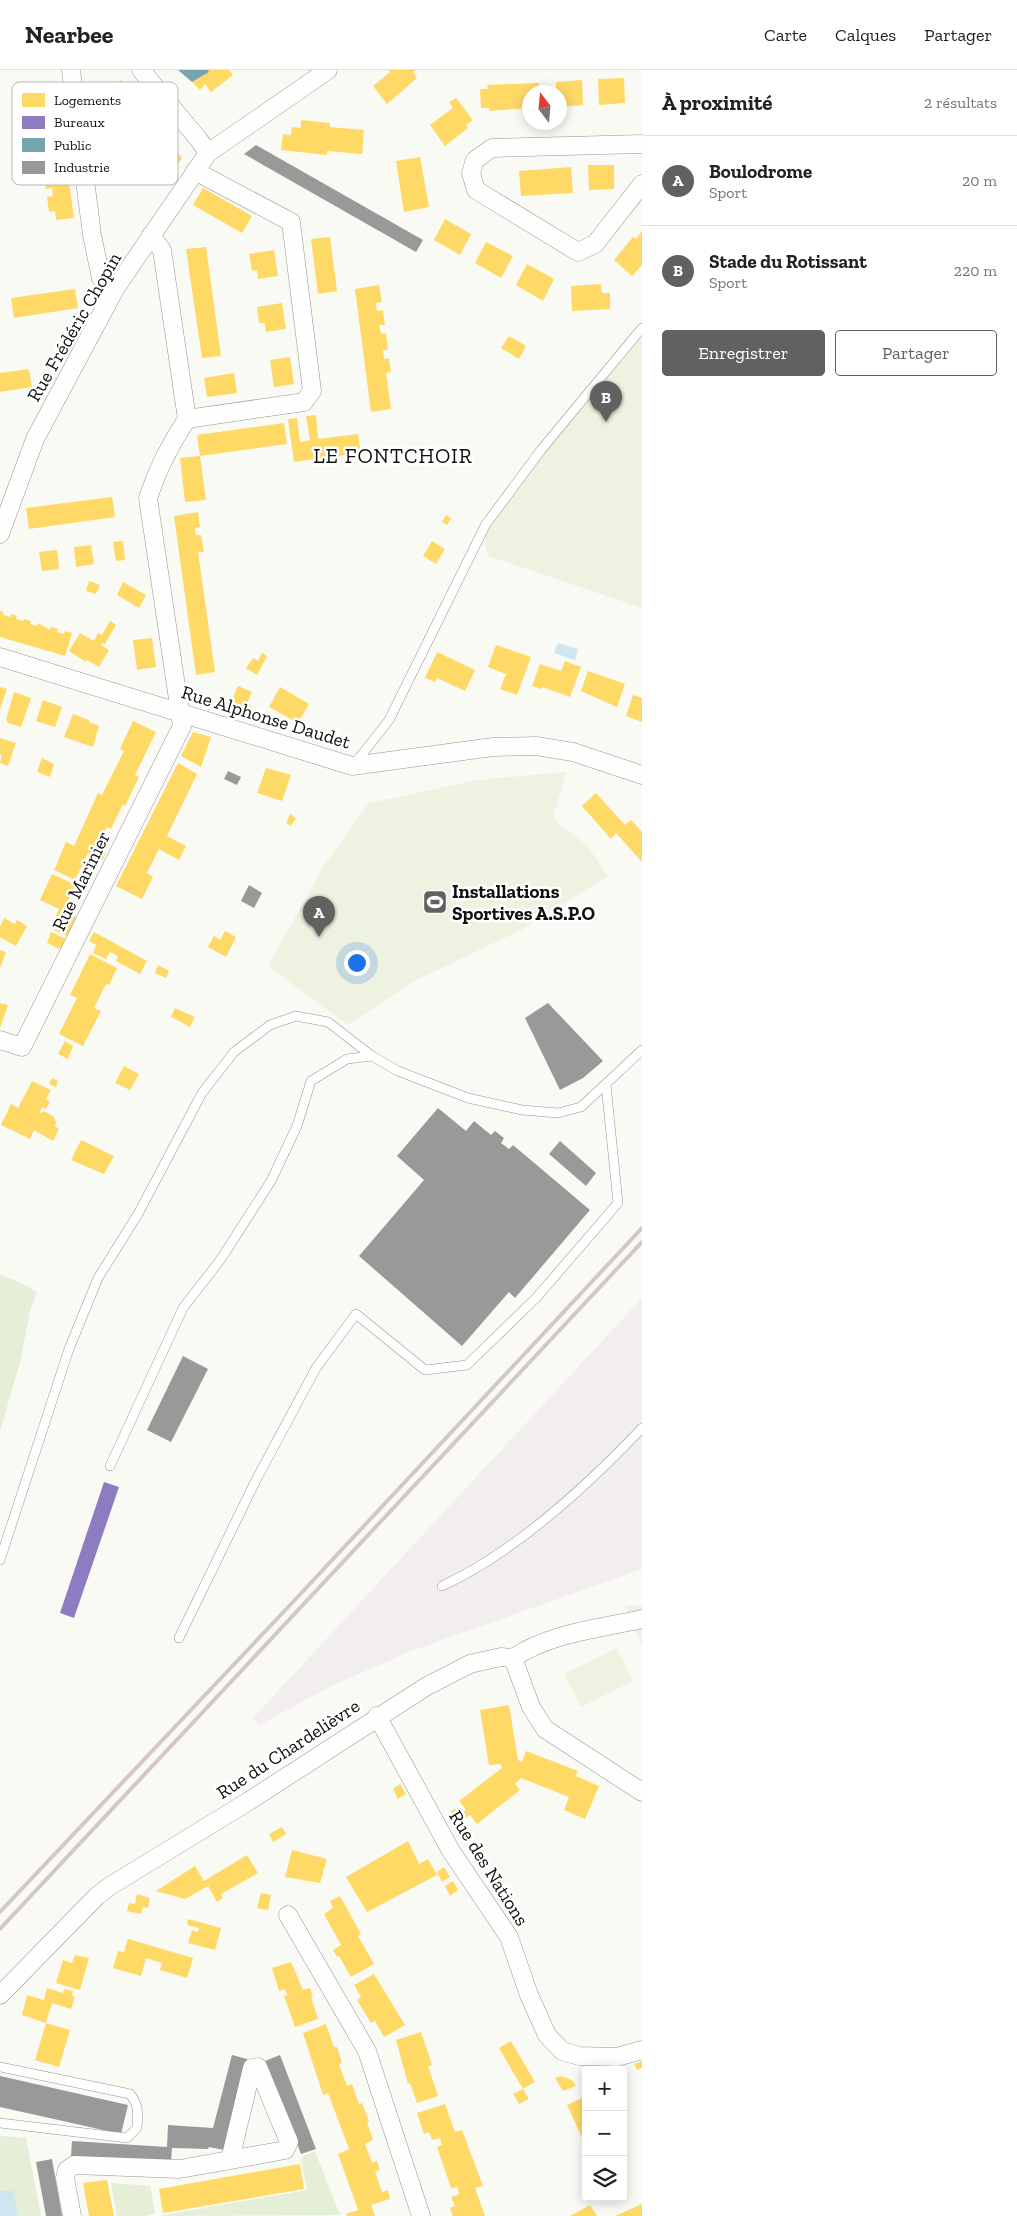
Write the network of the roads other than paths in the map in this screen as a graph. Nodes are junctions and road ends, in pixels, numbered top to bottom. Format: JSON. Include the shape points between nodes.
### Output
{"nodes":[{"id":1,"x":141,"y":70,"type":"edge"},
{"id":2,"x":328,"y":70,"type":"edge"},
{"id":3,"x":151,"y":82,"type":"edge"},
{"id":4,"x":178,"y":115,"type":"edge"},
{"id":5,"x":642,"y":144,"type":"edge"},
{"id":6,"x":208,"y":153,"type":"junction"},
{"id":7,"x":195,"y":171,"type":"junction"},
{"id":8,"x":642,"y":184,"type":"edge"},
{"id":9,"x":86,"y":185,"type":"edge"},
{"id":10,"x":151,"y":235,"type":"junction"},
{"id":11,"x":115,"y":289,"type":"junction"},
{"id":12,"x":642,"y":328,"type":"edge"},
{"id":13,"x":187,"y":419,"type":"junction"},
{"id":14,"x":0,"y":534,"type":"edge"},
{"id":15,"x":0,"y":657,"type":"edge"},
{"id":16,"x":181,"y":712,"type":"junction"},
{"id":17,"x":352,"y":766,"type":"junction"},
{"id":18,"x":642,"y":775,"type":"edge"},
{"id":19,"x":0,"y":1040,"type":"edge"},
{"id":20,"x":642,"y":1050,"type":"edge"},
{"id":21,"x":372,"y":1056,"type":"junction"},
{"id":22,"x":606,"y":1085,"type":"junction"},
{"id":23,"x":642,"y":1428,"type":"edge"},
{"id":24,"x":110,"y":1466,"type":"dead end"},
{"id":25,"x":0,"y":1560,"type":"edge"},
{"id":26,"x":442,"y":1586,"type":"dead end"},
{"id":27,"x":642,"y":1619,"type":"edge"},
{"id":28,"x":179,"y":1638,"type":"dead end"},
{"id":29,"x":513,"y":1658,"type":"junction"},
{"id":30,"x":377,"y":1716,"type":"junction"},
{"id":31,"x":642,"y":1792,"type":"edge"},
{"id":32,"x":288,"y":1915,"type":"dead end"},
{"id":33,"x":0,"y":1995,"type":"edge"},
{"id":34,"x":642,"y":2050,"type":"edge"},
{"id":35,"x":0,"y":2067,"type":"edge"},
{"id":36,"x":0,"y":2123,"type":"edge"},
{"id":37,"x":230,"y":2160,"type":"junction"},
{"id":38,"x":72,"y":2216,"type":"edge"},
{"id":39,"x":420,"y":2216,"type":"edge"}],
"edges":[{"from":1,"to":3,"type":"street"},
{"from":2,"to":6,"type":"street","name":"Rue Frédéric Chopin"},
{"from":4,"to":6,"type":"street"},
{"from":5,"to":8,"type":"street","via":[[492,148],[475,160],[471,173],[476,190],[578,252],[595,244]]},
{"from":6,"to":7,"type":"street","name":"Rue Frédéric Chopin"},
{"from":7,"to":10,"type":"street","name":"Rue Frédéric Chopin"},
{"from":7,"to":13,"type":"street","via":[[291,222],[312,390],[304,402]]},
{"from":9,"to":11,"type":"street","via":[[101,278]]},
{"from":10,"to":11,"type":"street","name":"Rue Frédéric Chopin"},
{"from":10,"to":13,"type":"street","via":[[162,250]]},
{"from":11,"to":14,"type":"street","name":"Rue Frédéric Chopin","via":[[35,439]]},
{"from":12,"to":17,"type":"lane","via":[[541,450],[486,524],[389,720]]},
{"from":13,"to":16,"type":"street","via":[[154,480],[148,498]]},
{"from":15,"to":16,"type":"street","name":"Rue Alphonse Daudet"},
{"from":16,"to":17,"type":"street","name":"Rue Alphonse Daudet"},
{"from":16,"to":19,"type":"street","name":"Rue Marinier","via":[[182,726],[22,1047]]},
{"from":17,"to":18,"type":"street","name":"Rue Alphonse Daudet","via":[[493,747],[536,746],[573,752]]},
{"from":20,"to":22,"type":"lane"},
{"from":21,"to":22,"type":"lane","via":[[398,1071],[468,1098],[522,1110],[558,1113],[581,1107]]},
{"from":21,"to":24,"type":"lane","via":[[347,1059],[311,1081],[297,1126],[271,1181],[221,1259],[183,1308]]},
{"from":21,"to":25,"type":"lane","via":[[328,1022],[296,1016],[270,1025],[234,1052],[202,1093],[138,1214],[98,1278],[69,1349]]},
{"from":22,"to":28,"type":"lane","via":[[618,1204],[537,1297],[467,1365],[425,1370],[356,1314],[316,1368],[256,1480]]},
{"from":23,"to":26,"type":"lane","via":[[610,1461],[518,1541],[471,1572]]},
{"from":27,"to":29,"type":"street","name":"Rue du Chardelièvre","via":[[554,1638]]},
{"from":29,"to":30,"type":"street","name":"Rue du Chardelièvre","via":[[501,1657],[470,1664]]},
{"from":29,"to":31,"type":"street","via":[[531,1707],[545,1729]]},
{"from":30,"to":33,"type":"street","name":"Rue du Chardelièvre","via":[[110,1886]]},
{"from":30,"to":34,"type":"street","name":"Rue des Nations","via":[[451,1851],[509,1937],[547,2035],[562,2051],[579,2056],[617,2057]]},
{"from":32,"to":39,"type":"street","via":[[367,2051]]},
{"from":35,"to":36,"type":"lane","via":[[130,2094],[137,2102],[138,2111],[137,2128],[127,2138]]},
{"from":37,"to":37,"type":"street","via":[[285,2150],[289,2142],[258,2067],[252,2068]]},
{"from":37,"to":38,"type":"street","via":[[180,2169],[74,2165],[67,2170],[65,2178]]}]}
